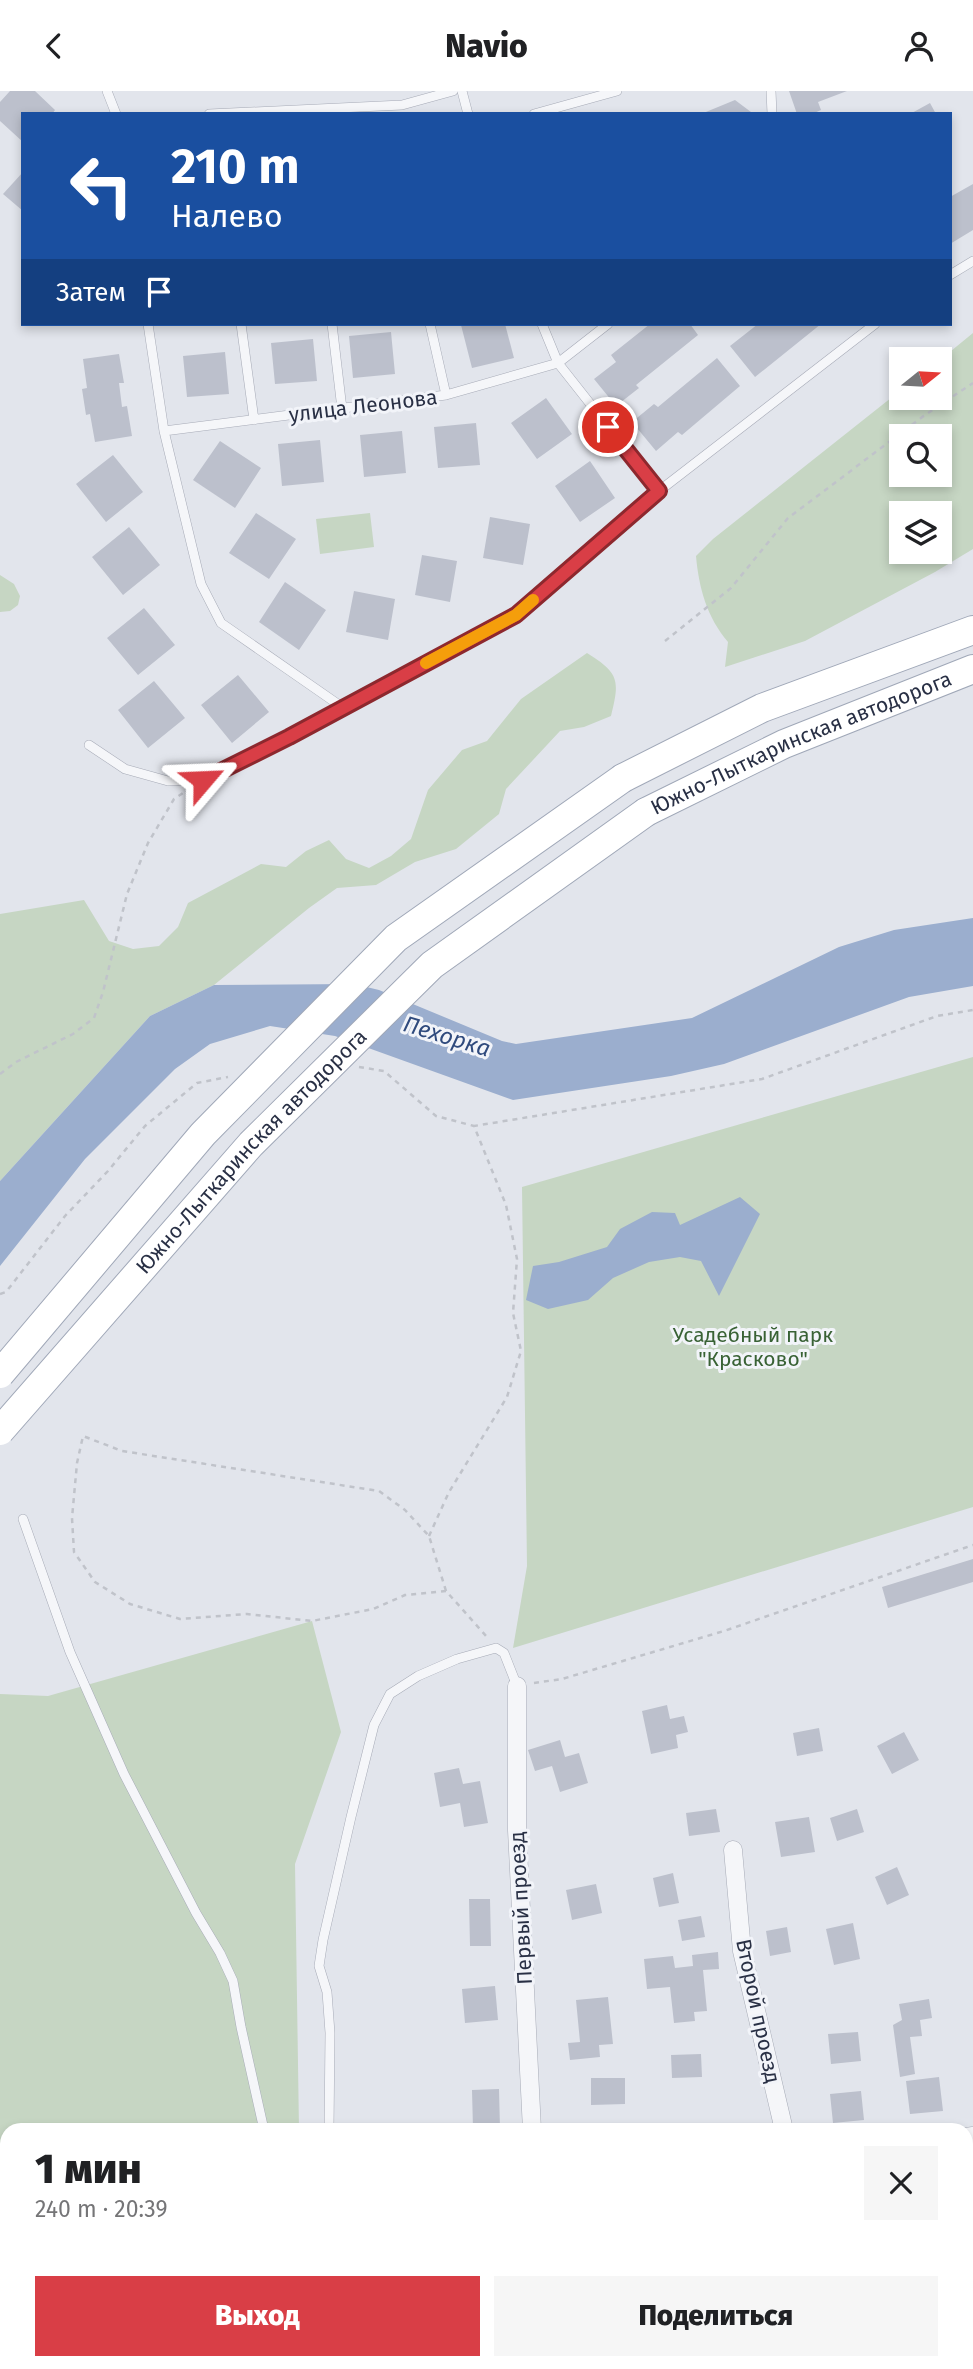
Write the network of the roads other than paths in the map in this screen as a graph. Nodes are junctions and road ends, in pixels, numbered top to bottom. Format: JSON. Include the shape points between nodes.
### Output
{"nodes":[{"id":1,"x":107,"y":91,"type":"edge"},
{"id":2,"x":453,"y":91,"type":"edge"},
{"id":3,"x":463,"y":91,"type":"edge"},
{"id":4,"x":617,"y":91,"type":"edge"},
{"id":5,"x":771,"y":91,"type":"edge"},
{"id":6,"x":116,"y":112,"type":"edge"},
{"id":7,"x":252,"y":112,"type":"edge"},
{"id":8,"x":468,"y":112,"type":"edge"},
{"id":9,"x":541,"y":112,"type":"edge"},
{"id":10,"x":772,"y":112,"type":"edge"},
{"id":11,"x":973,"y":261,"type":"edge"},
{"id":12,"x":952,"y":274,"type":"edge"},
{"id":13,"x":148,"y":326,"type":"edge"},
{"id":14,"x":242,"y":326,"type":"edge"},
{"id":15,"x":332,"y":326,"type":"edge"},
{"id":16,"x":430,"y":326,"type":"edge"},
{"id":17,"x":543,"y":326,"type":"edge"},
{"id":18,"x":605,"y":326,"type":"edge"},
{"id":19,"x":868,"y":326,"type":"edge"},
{"id":20,"x":558,"y":363,"type":"junction"},
{"id":21,"x":446,"y":395,"type":"junction"},
{"id":22,"x":342,"y":409,"type":"junction"},
{"id":23,"x":254,"y":420,"type":"junction"},
{"id":24,"x":164,"y":431,"type":"junction"},
{"id":25,"x":659,"y":491,"type":"junction"},
{"id":26,"x":973,"y":630,"type":"edge"},
{"id":27,"x":973,"y":669,"type":"edge"},
{"id":28,"x":342,"y":707,"type":"junction"},
{"id":29,"x":89,"y":745,"type":"dead end"},
{"id":30,"x":0,"y":1374,"type":"edge"},
{"id":31,"x":0,"y":1431,"type":"edge"},
{"id":32,"x":23,"y":1519,"type":"dead end"},
{"id":33,"x":517,"y":1686,"type":"joint"},
{"id":34,"x":733,"y":1850,"type":"dead end"},
{"id":35,"x":262,"y":2123,"type":"edge"},
{"id":36,"x":329,"y":2123,"type":"edge"},
{"id":37,"x":532,"y":2123,"type":"edge"},
{"id":38,"x":782,"y":2123,"type":"edge"}],
"edges":[{"from":1,"to":6,"type":"lane"},
{"from":2,"to":7,"type":"lane","via":[[402,105]]},
{"from":3,"to":8,"type":"lane"},
{"from":4,"to":9,"type":"lane"},
{"from":5,"to":10,"type":"lane"},
{"from":11,"to":12,"type":"lane"},
{"from":13,"to":24,"type":"lane"},
{"from":14,"to":23,"type":"lane"},
{"from":15,"to":22,"type":"lane"},
{"from":16,"to":21,"type":"lane"},
{"from":17,"to":20,"type":"lane"},
{"from":18,"to":20,"type":"lane"},
{"from":19,"to":25,"type":"lane"},
{"from":20,"to":21,"type":"lane","name":"улица Леонова"},
{"from":20,"to":25,"type":"lane"},
{"from":21,"to":22,"type":"lane","name":"улица Леонова"},
{"from":22,"to":23,"type":"lane","name":"улица Леонова"},
{"from":23,"to":24,"type":"lane","name":"улица Леонова"},
{"from":24,"to":28,"type":"lane","via":[[201,584],[221,623]]},
{"from":25,"to":28,"type":"lane","via":[[516,615]]},
{"from":26,"to":30,"type":"main road","name":"Южно-Лыткаринская автодорога","bridge":true,"via":[[762,708],[623,778],[396,938],[203,1134]]},
{"from":27,"to":31,"type":"main road","name":"Южно-Лыткаринская автодорога","bridge":true,"via":[[784,744],[646,813],[432,965],[251,1144]]},
{"from":28,"to":29,"type":"lane","via":[[203,780],[168,781],[125,769]]},
{"from":32,"to":35,"type":"lane","via":[[70,1652],[124,1774],[233,1981]]},
{"from":33,"to":36,"type":"lane","via":[[504,1653],[496,1648],[418,1676],[390,1694],[374,1725],[319,1966],[327,1992],[330,2033]]},
{"from":33,"to":37,"type":"street","name":"Первый проезд","via":[[517,1830]]},
{"from":34,"to":38,"type":"street","name":"Второй проезд","via":[[742,1951]]}]}
